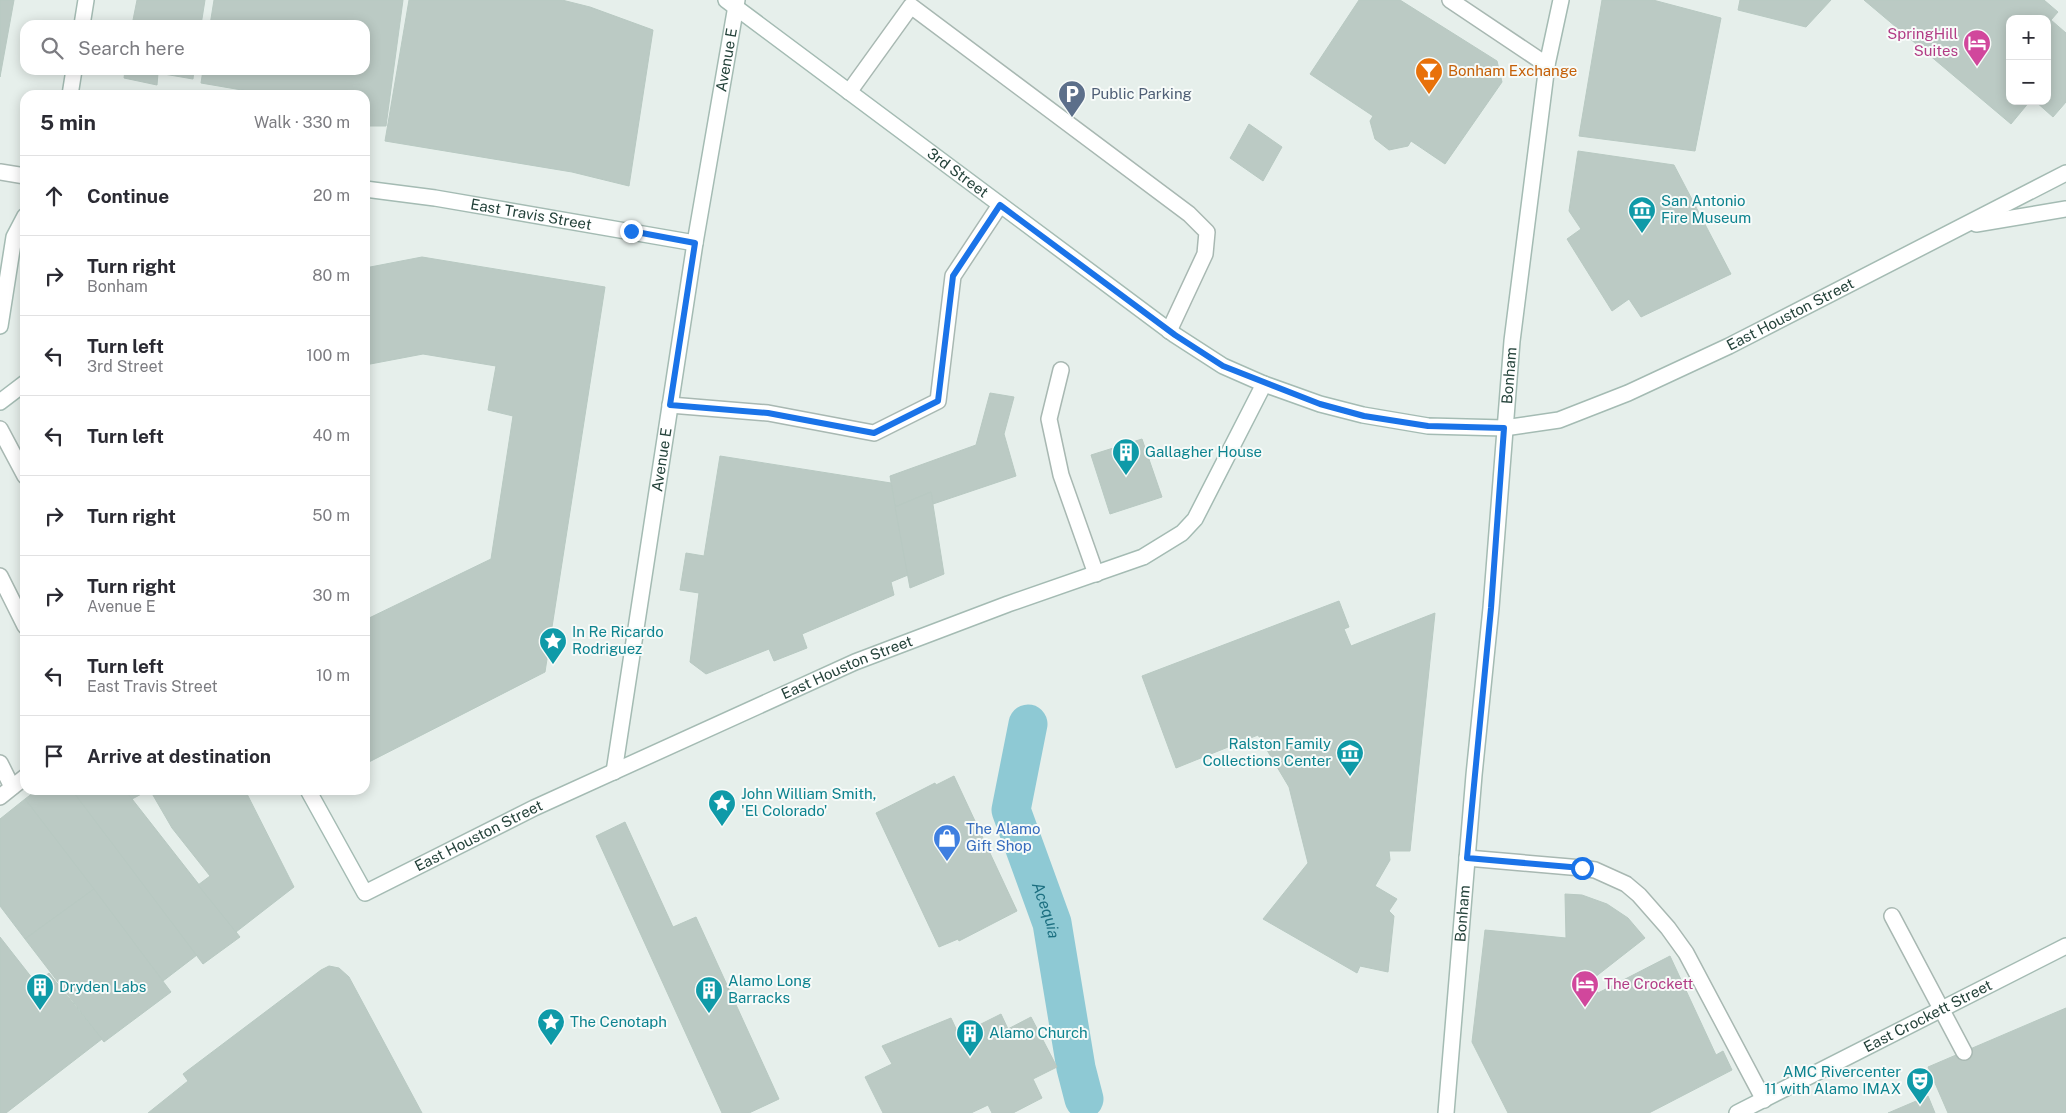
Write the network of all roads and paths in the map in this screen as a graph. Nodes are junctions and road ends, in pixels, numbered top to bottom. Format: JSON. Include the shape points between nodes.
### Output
{"nodes":[{"id":1,"x":86,"y":0,"type":"edge"},
{"id":2,"x":1450,"y":0,"type":"edge"},
{"id":3,"x":1561,"y":0,"type":"edge"},
{"id":4,"x":733,"y":2,"type":"edge"},
{"id":5,"x":907,"y":3,"type":"edge"},
{"id":6,"x":83,"y":20,"type":"edge"},
{"id":7,"x":1547,"y":65,"type":"junction"},
{"id":8,"x":73,"y":75,"type":"edge"},
{"id":9,"x":71,"y":90,"type":"edge"},
{"id":10,"x":848,"y":92,"type":"junction"},
{"id":11,"x":0,"y":172,"type":"edge"},
{"id":12,"x":2066,"y":173,"type":"edge"},
{"id":13,"x":20,"y":175,"type":"edge"},
{"id":14,"x":370,"y":190,"type":"edge"},
{"id":15,"x":1000,"y":205,"type":"junction"},
{"id":16,"x":2066,"y":209,"type":"edge"},
{"id":17,"x":20,"y":226,"type":"edge"},
{"id":18,"x":1962,"y":226,"type":"junction"},
{"id":19,"x":695,"y":243,"type":"junction"},
{"id":20,"x":0,"y":326,"type":"edge"},
{"id":21,"x":1169,"y":331,"type":"junction"},
{"id":22,"x":1061,"y":370,"type":"dead end"},
{"id":23,"x":1264,"y":384,"type":"junction"},
{"id":24,"x":20,"y":387,"type":"edge"},
{"id":25,"x":0,"y":402,"type":"edge"},
{"id":26,"x":670,"y":405,"type":"junction"},
{"id":27,"x":1504,"y":428,"type":"junction"},
{"id":28,"x":0,"y":429,"type":"edge"},
{"id":29,"x":20,"y":467,"type":"edge"},
{"id":30,"x":1096,"y":574,"type":"junction"},
{"id":31,"x":0,"y":576,"type":"edge"},
{"id":32,"x":20,"y":616,"type":"edge"},
{"id":33,"x":0,"y":763,"type":"edge"},
{"id":34,"x":614,"y":772,"type":"junction"},
{"id":35,"x":20,"y":781,"type":"edge"},
{"id":36,"x":12,"y":787,"type":"junction"},
{"id":37,"x":311,"y":795,"type":"edge"},
{"id":38,"x":0,"y":797,"type":"edge"},
{"id":39,"x":1467,"y":858,"type":"junction"},
{"id":40,"x":1892,"y":916,"type":"dead end"},
{"id":41,"x":2066,"y":946,"type":"edge"},
{"id":42,"x":1941,"y":1010,"type":"junction"},
{"id":43,"x":1964,"y":1052,"type":"dead end"},
{"id":44,"x":1764,"y":1100,"type":"junction"},
{"id":45,"x":1446,"y":1113,"type":"edge"},
{"id":46,"x":1737,"y":1113,"type":"edge"}],
"edges":[{"from":1,"to":6,"type":"main road"},
{"from":2,"to":7,"type":"main road"},
{"from":3,"to":7,"type":"main road","name":"Bonham"},
{"from":4,"to":10,"type":"main road","name":"3rd Street"},
{"from":4,"to":19,"type":"main road","name":"Avenue E"},
{"from":5,"to":10,"type":"main road"},
{"from":5,"to":21,"type":"main road","via":[[1189,214],[1207,232],[1205,254]]},
{"from":7,"to":27,"type":"main road","name":"Bonham"},
{"from":8,"to":9,"type":"main road"},
{"from":10,"to":15,"type":"main road","name":"3rd Street"},
{"from":11,"to":13,"type":"main road"},
{"from":12,"to":18,"type":"main road","name":"East Houston Street"},
{"from":14,"to":19,"type":"main road","name":"East Travis Street"},
{"from":15,"to":21,"type":"main road","name":"3rd Street"},
{"from":15,"to":26,"type":"main road","via":[[953,276],[938,401],[874,433],[768,413]]},
{"from":16,"to":18,"type":"main road"},
{"from":17,"to":20,"type":"main road","via":[[14,237]]},
{"from":18,"to":27,"type":"main road","name":"East Houston Street","via":[[1729,346],[1628,393],[1559,420]]},
{"from":19,"to":26,"type":"main road","name":"Avenue E"},
{"from":21,"to":23,"type":"main road","name":"3rd Street","via":[[1223,366]]},
{"from":22,"to":30,"type":"main road","via":[[1049,419],[1061,475]]},
{"from":23,"to":27,"type":"main road","name":"3rd Street","via":[[1364,416],[1428,426]]},
{"from":23,"to":30,"type":"main road","name":"East Houston Street","via":[[1196,519],[1182,533],[1153,552]]},
{"from":24,"to":25,"type":"main road"},
{"from":26,"to":34,"type":"main road","name":"Avenue E"},
{"from":27,"to":39,"type":"main road","name":"Bonham"},
{"from":28,"to":29,"type":"main road"},
{"from":30,"to":34,"type":"main road","name":"East Houston Street","via":[[855,662]]},
{"from":31,"to":32,"type":"main road"},
{"from":33,"to":36,"type":"main road"},
{"from":34,"to":37,"type":"main road","name":"East Houston Street","via":[[534,808],[365,893]]},
{"from":35,"to":36,"type":"main road"},
{"from":36,"to":38,"type":"main road"},
{"from":39,"to":44,"type":"main road","via":[[1595,870],[1626,884],[1653,909],[1686,954]]},
{"from":39,"to":45,"type":"main road","name":"Bonham"},
{"from":40,"to":42,"type":"main road"},
{"from":41,"to":42,"type":"main road","name":"East Crockett Street"},
{"from":42,"to":43,"type":"main road"},
{"from":42,"to":44,"type":"main road","name":"East Crockett Street"},
{"from":44,"to":46,"type":"main road","name":"East Crockett Street"}]}
